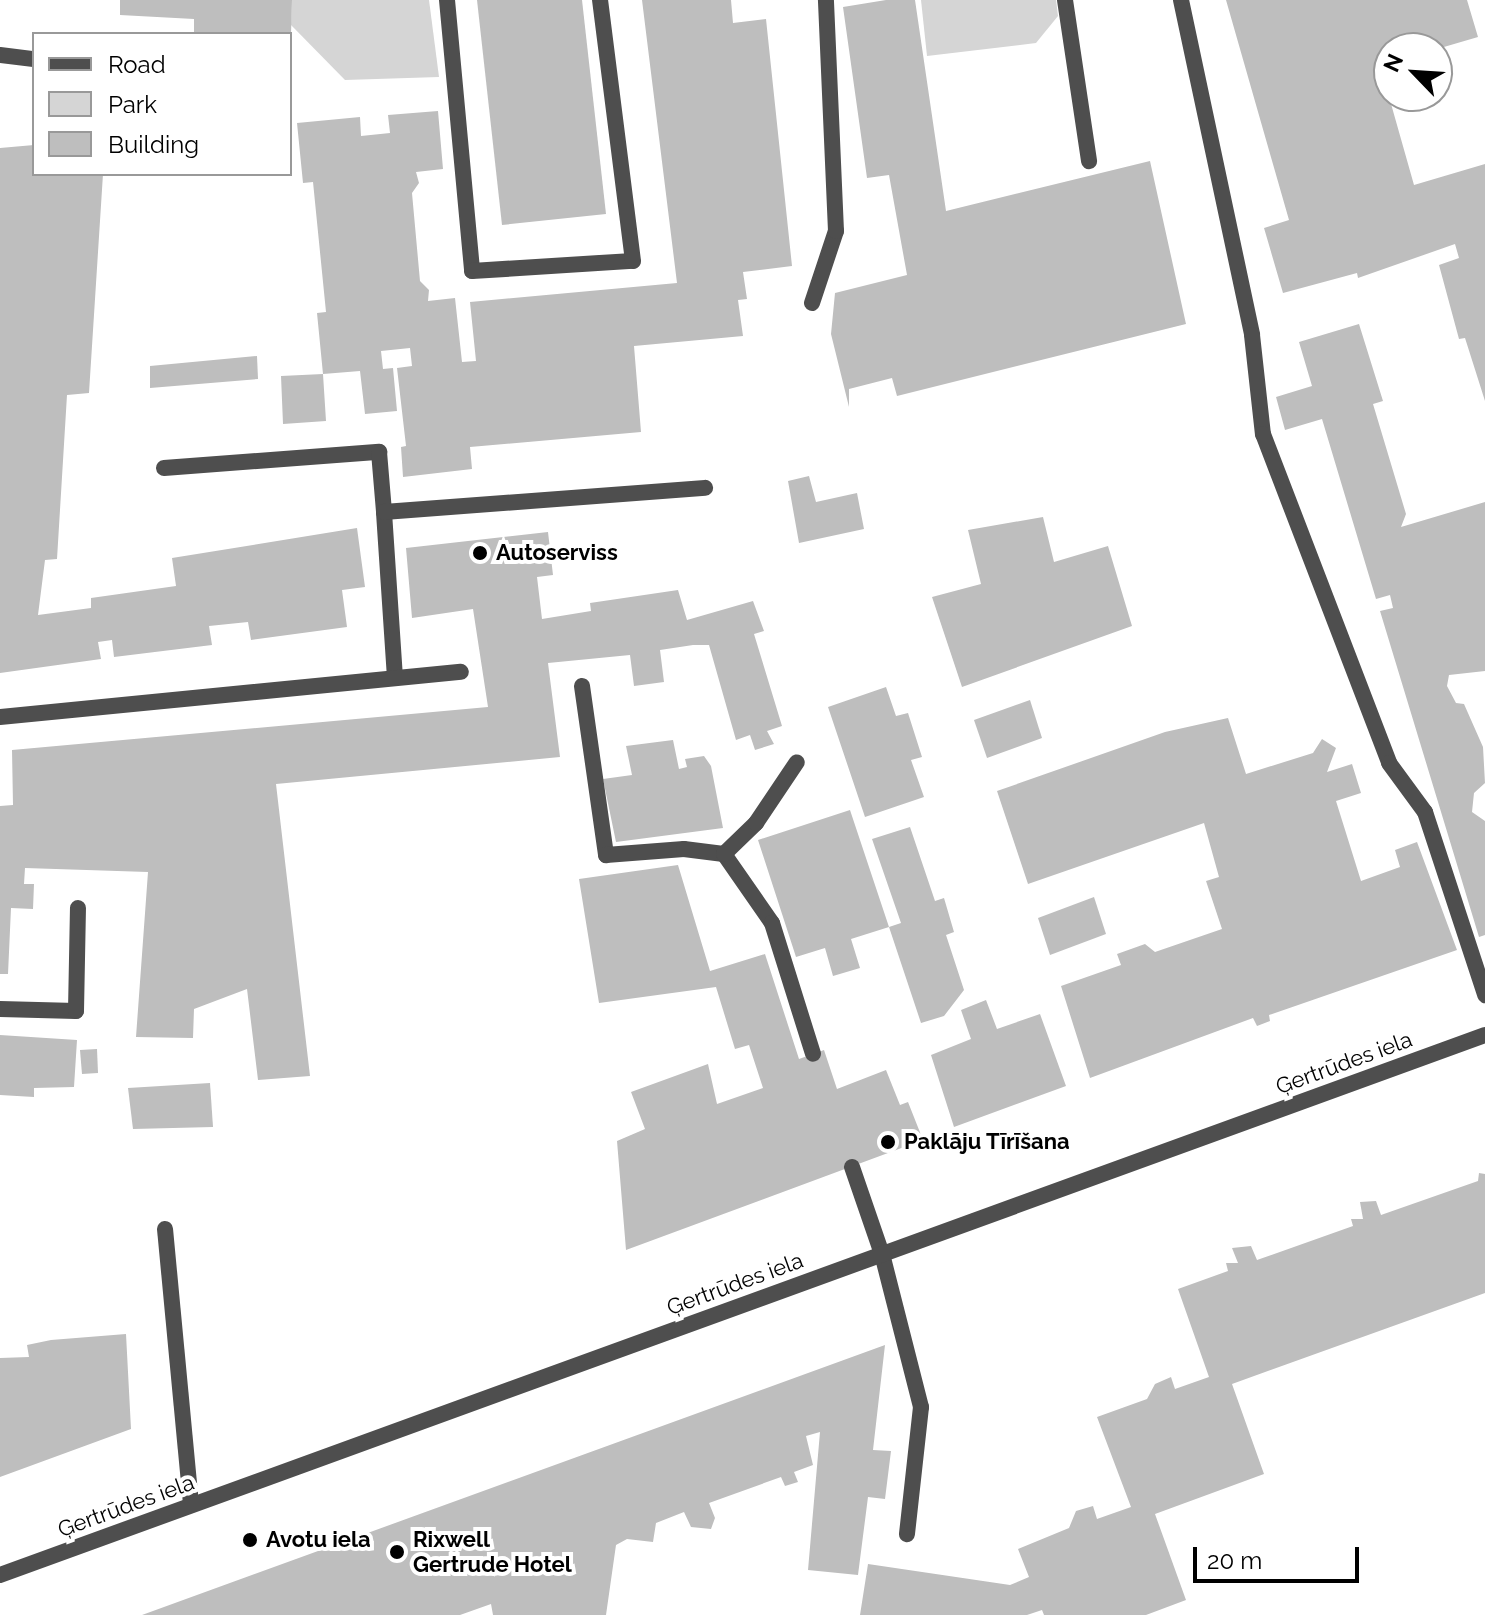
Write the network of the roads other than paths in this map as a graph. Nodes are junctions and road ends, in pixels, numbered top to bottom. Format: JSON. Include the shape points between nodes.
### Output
{"nodes":[{"id":1,"x":447,"y":0,"type":"edge"},
{"id":2,"x":600,"y":0,"type":"edge"},
{"id":3,"x":826,"y":0,"type":"edge"},
{"id":4,"x":1065,"y":0,"type":"edge"},
{"id":5,"x":1181,"y":0,"type":"edge"},
{"id":6,"x":0,"y":55,"type":"edge"},
{"id":7,"x":32,"y":59,"type":"edge"},
{"id":8,"x":1089,"y":161,"type":"dead end"},
{"id":9,"x":812,"y":303,"type":"dead end"},
{"id":10,"x":164,"y":468,"type":"dead end"},
{"id":11,"x":705,"y":488,"type":"dead end"},
{"id":12,"x":384,"y":512,"type":"junction"},
{"id":13,"x":461,"y":672,"type":"dead end"},
{"id":14,"x":395,"y":678,"type":"junction"},
{"id":15,"x":582,"y":686,"type":"dead end"},
{"id":16,"x":0,"y":717,"type":"edge"},
{"id":17,"x":797,"y":762,"type":"dead end"},
{"id":18,"x":724,"y":854,"type":"junction"},
{"id":19,"x":78,"y":908,"type":"dead end"},
{"id":20,"x":1485,"y":995,"type":"edge"},
{"id":21,"x":0,"y":1009,"type":"edge"},
{"id":22,"x":1485,"y":1035,"type":"edge"},
{"id":23,"x":813,"y":1054,"type":"dead end"},
{"id":24,"x":852,"y":1167,"type":"dead end"},
{"id":25,"x":165,"y":1229,"type":"dead end"},
{"id":26,"x":882,"y":1254,"type":"junction"},
{"id":27,"x":191,"y":1505,"type":"junction"},
{"id":28,"x":907,"y":1534,"type":"dead end"},
{"id":29,"x":0,"y":1575,"type":"edge"}],
"edges":[{"from":1,"to":2,"type":"street","via":[[472,271],[633,261]]},
{"from":3,"to":9,"type":"street","via":[[836,231]]},
{"from":4,"to":8,"type":"street"},
{"from":5,"to":20,"type":"street","via":[[1252,335],[1263,434],[1389,763],[1425,812]]},
{"from":6,"to":7,"type":"street"},
{"from":10,"to":12,"type":"street","via":[[379,452]]},
{"from":11,"to":12,"type":"street"},
{"from":12,"to":14,"type":"street"},
{"from":13,"to":14,"type":"street"},
{"from":14,"to":16,"type":"street"},
{"from":15,"to":18,"type":"street","via":[[606,855],[684,849]]},
{"from":17,"to":18,"type":"street","via":[[756,823]]},
{"from":18,"to":23,"type":"street","via":[[772,923]]},
{"from":19,"to":21,"type":"street","via":[[76,1011]]},
{"from":22,"to":26,"type":"street","name":"Ģertrūdes iela"},
{"from":24,"to":26,"type":"street"},
{"from":25,"to":27,"type":"street"},
{"from":26,"to":27,"type":"street","name":"Ģertrūdes iela"},
{"from":26,"to":28,"type":"street","via":[[921,1407]]},
{"from":27,"to":29,"type":"street","name":"Ģertrūdes iela"}]}
